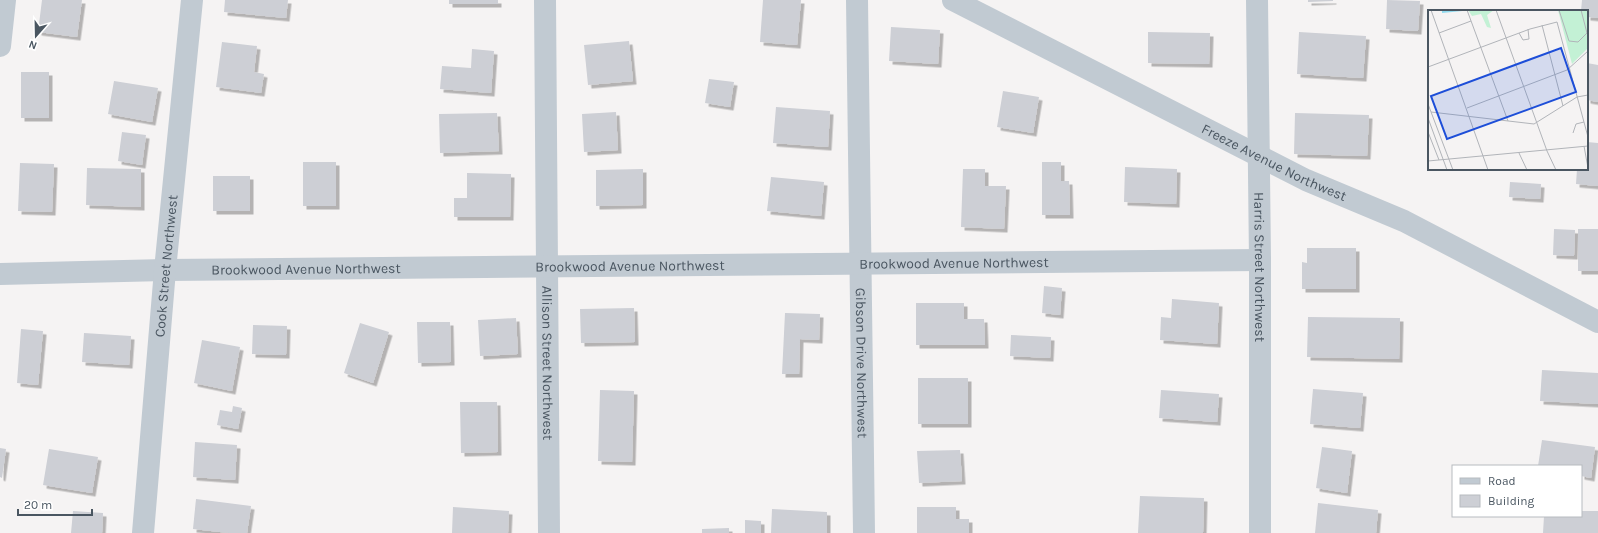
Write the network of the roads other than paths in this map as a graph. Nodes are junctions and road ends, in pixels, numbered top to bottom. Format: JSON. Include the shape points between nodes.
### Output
{"nodes":[{"id":1,"x":5,"y":0,"type":"edge"},
{"id":2,"x":192,"y":0,"type":"edge"},
{"id":3,"x":544,"y":0,"type":"edge"},
{"id":4,"x":857,"y":0,"type":"edge"},
{"id":5,"x":953,"y":0,"type":"edge"},
{"id":6,"x":1257,"y":0,"type":"edge"},
{"id":7,"x":0,"y":46,"type":"edge"},
{"id":8,"x":1259,"y":156,"type":"junction"},
{"id":9,"x":1260,"y":260,"type":"junction"},
{"id":10,"x":861,"y":263,"type":"junction"},
{"id":11,"x":546,"y":266,"type":"junction"},
{"id":12,"x":165,"y":270,"type":"junction"},
{"id":13,"x":0,"y":274,"type":"edge"},
{"id":14,"x":1598,"y":322,"type":"edge"},
{"id":15,"x":143,"y":533,"type":"edge"},
{"id":16,"x":549,"y":533,"type":"edge"},
{"id":17,"x":864,"y":533,"type":"edge"},
{"id":18,"x":1260,"y":533,"type":"edge"}],
"edges":[{"from":1,"to":7,"type":"street"},
{"from":2,"to":12,"type":"street","name":"Cook Street Northwest"},
{"from":3,"to":11,"type":"street","name":"Allison Street Northwest"},
{"from":4,"to":10,"type":"street","name":"Gibson Drive Northwest"},
{"from":5,"to":8,"type":"street","name":"Freeze Avenue Northwest"},
{"from":6,"to":8,"type":"street","name":"Harris Street Northwest"},
{"from":8,"to":9,"type":"street","name":"Harris Street Northwest"},
{"from":8,"to":14,"type":"street","name":"Freeze Avenue Northwest","via":[[1306,180],[1404,221]]},
{"from":9,"to":10,"type":"street","name":"Brookwood Avenue Northwest"},
{"from":9,"to":18,"type":"street","name":"Harris Street Northwest"},
{"from":10,"to":11,"type":"street","name":"Brookwood Avenue Northwest"},
{"from":10,"to":17,"type":"street","name":"Gibson Drive Northwest"},
{"from":11,"to":12,"type":"street","name":"Brookwood Avenue Northwest"},
{"from":11,"to":16,"type":"street","name":"Allison Street Northwest"},
{"from":12,"to":13,"type":"street","name":"Brookwood Avenue Northwest"},
{"from":12,"to":15,"type":"street","name":"Cook Street Northwest"}]}
